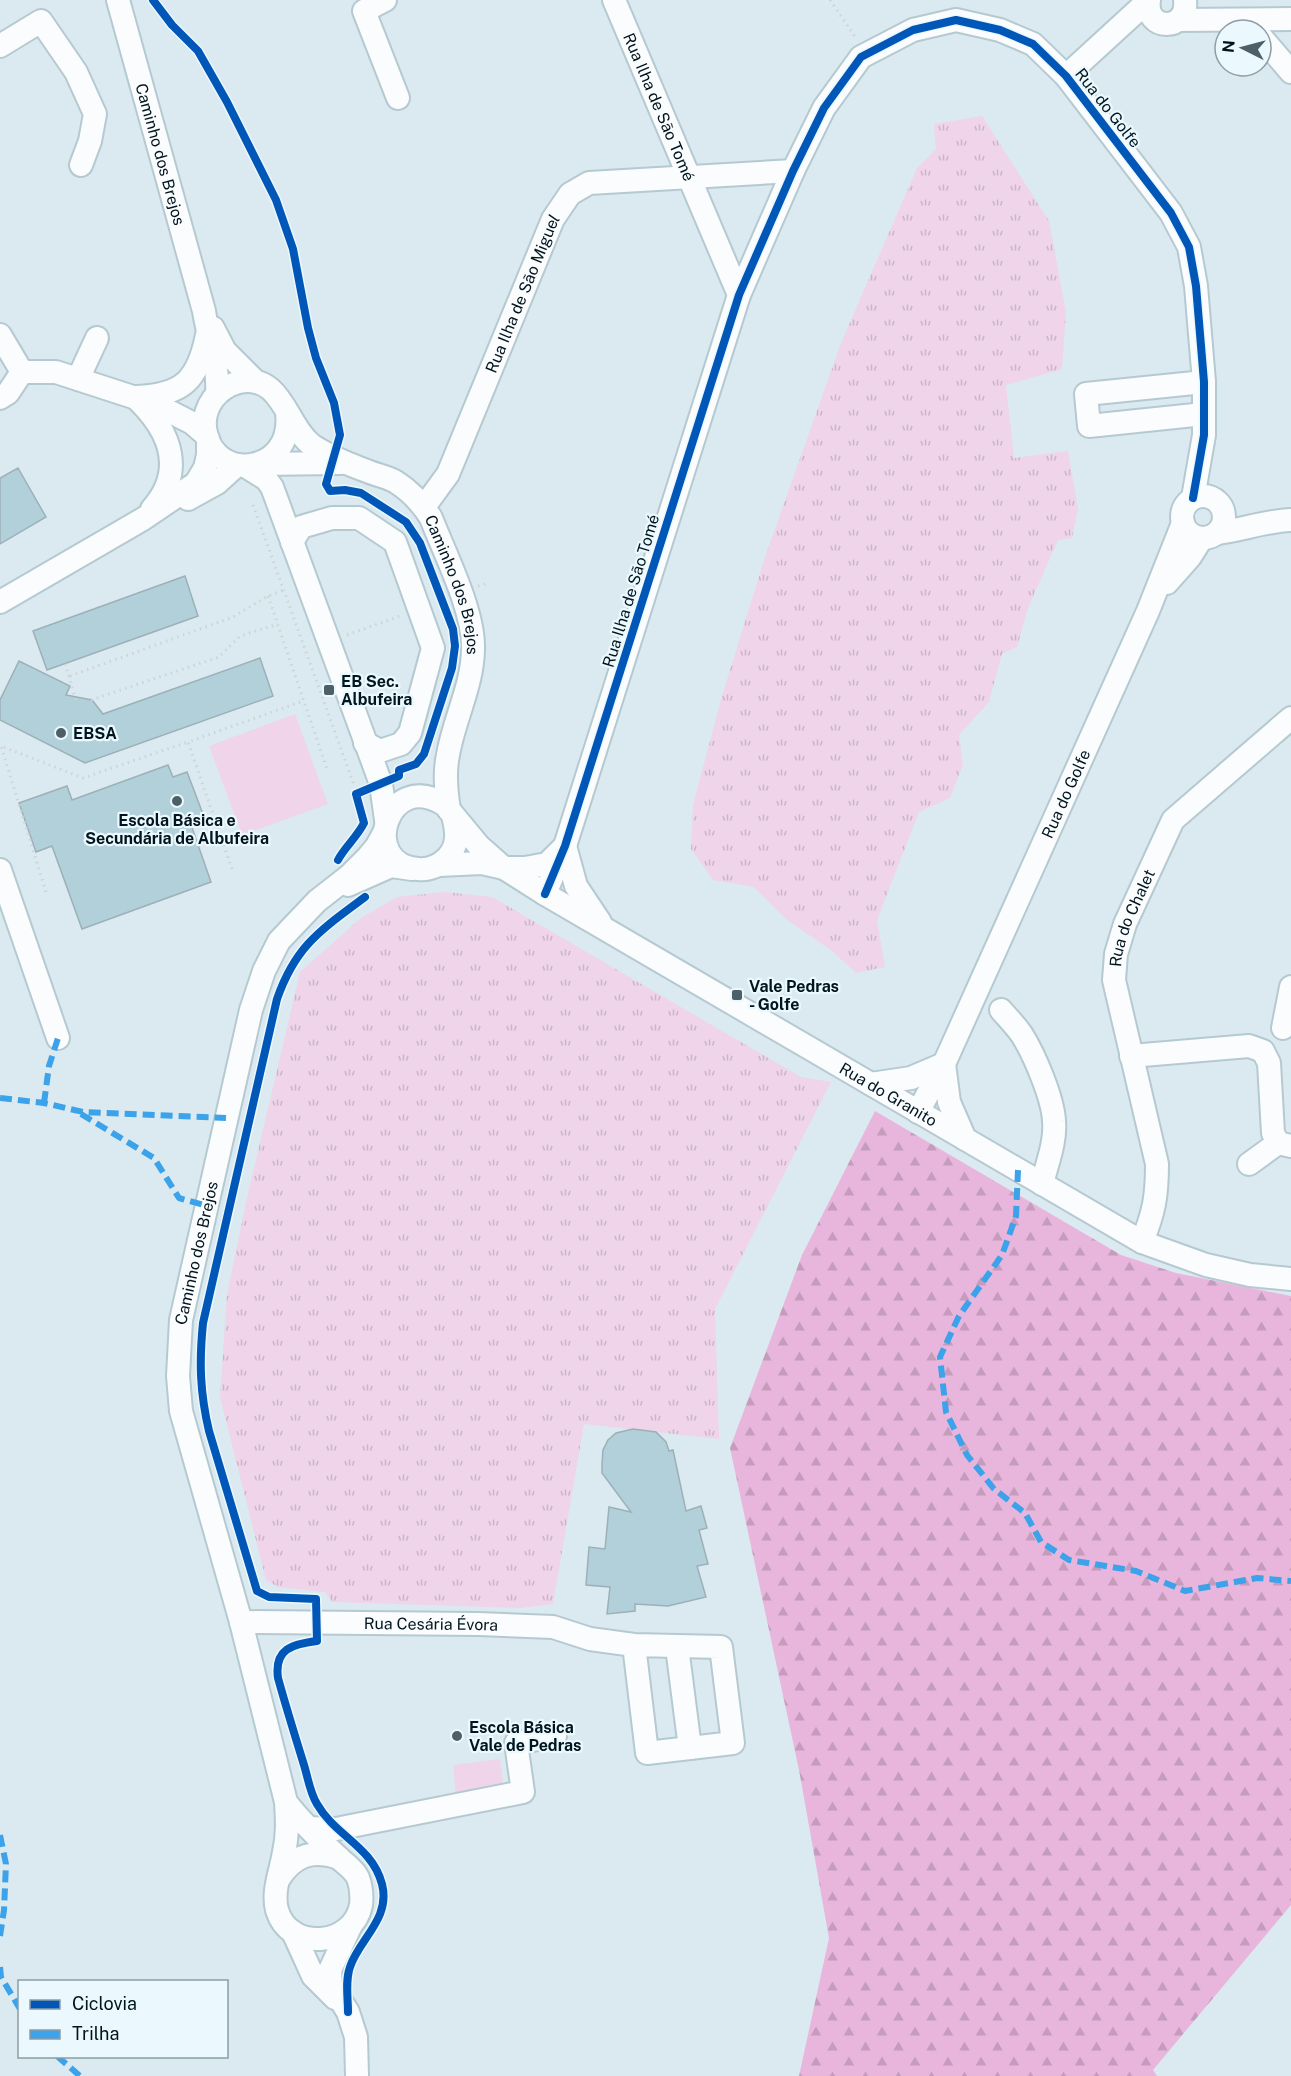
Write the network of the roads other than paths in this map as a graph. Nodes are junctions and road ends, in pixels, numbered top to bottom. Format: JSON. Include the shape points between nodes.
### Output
{"nodes":[{"id":1,"x":118,"y":0,"type":"edge"},
{"id":2,"x":385,"y":0,"type":"edge"},
{"id":3,"x":614,"y":0,"type":"edge"},
{"id":4,"x":1148,"y":0,"type":"edge"},
{"id":5,"x":1177,"y":12,"type":"edge"},
{"id":6,"x":1213,"y":18,"type":"edge"},
{"id":7,"x":1285,"y":19,"type":"edge"},
{"id":8,"x":1273,"y":29,"type":"edge"},
{"id":9,"x":1117,"y":31,"type":"junction"},
{"id":10,"x":0,"y":46,"type":"edge"},
{"id":11,"x":1273,"y":51,"type":"edge"},
{"id":12,"x":1291,"y":72,"type":"edge"},
{"id":13,"x":1066,"y":76,"type":"junction"},
{"id":14,"x":398,"y":98,"type":"dead end"},
{"id":15,"x":81,"y":165,"type":"dead end"},
{"id":16,"x":793,"y":171,"type":"junction"},
{"id":17,"x":690,"y":177,"type":"junction"},
{"id":18,"x":739,"y":295,"type":"junction"},
{"id":19,"x":204,"y":310,"type":"junction"},
{"id":20,"x":207,"y":333,"type":"junction"},
{"id":21,"x":0,"y":335,"type":"edge"},
{"id":22,"x":97,"y":339,"type":"dead end"},
{"id":23,"x":22,"y":372,"type":"junction"},
{"id":24,"x":78,"y":379,"type":"junction"},
{"id":25,"x":255,"y":382,"type":"junction"},
{"id":26,"x":1204,"y":382,"type":"junction"},
{"id":27,"x":0,"y":398,"type":"edge"},
{"id":28,"x":213,"y":399,"type":"junction"},
{"id":29,"x":146,"y":401,"type":"junction"},
{"id":30,"x":287,"y":413,"type":"junction"},
{"id":31,"x":1204,"y":424,"type":"junction"},
{"id":32,"x":207,"y":437,"type":"junction"},
{"id":33,"x":345,"y":463,"type":"junction"},
{"id":34,"x":247,"y":465,"type":"junction"},
{"id":35,"x":1208,"y":500,"type":"junction"},
{"id":36,"x":424,"y":507,"type":"junction"},
{"id":37,"x":143,"y":519,"type":"junction"},
{"id":38,"x":1284,"y":520,"type":"edge"},
{"id":39,"x":1183,"y":523,"type":"junction"},
{"id":40,"x":1209,"y":535,"type":"junction"},
{"id":41,"x":292,"y":542,"type":"junction"},
{"id":42,"x":0,"y":602,"type":"edge"},
{"id":43,"x":1148,"y":612,"type":"junction"},
{"id":44,"x":1291,"y":718,"type":"edge"},
{"id":45,"x":365,"y":743,"type":"junction"},
{"id":46,"x":447,"y":755,"type":"junction"},
{"id":47,"x":416,"y":796,"type":"junction"},
{"id":48,"x":451,"y":813,"type":"junction"},
{"id":49,"x":385,"y":826,"type":"junction"},
{"id":50,"x":565,"y":846,"type":"junction"},
{"id":51,"x":439,"y":865,"type":"junction"},
{"id":52,"x":504,"y":868,"type":"junction"},
{"id":53,"x":412,"y":869,"type":"junction"},
{"id":54,"x":0,"y":870,"type":"edge"},
{"id":55,"x":545,"y":894,"type":"junction"},
{"id":56,"x":317,"y":901,"type":"junction"},
{"id":57,"x":605,"y":929,"type":"junction"},
{"id":58,"x":1291,"y":987,"type":"edge"},
{"id":59,"x":1001,"y":1010,"type":"dead end"},
{"id":60,"x":1283,"y":1028,"type":"dead end"},
{"id":61,"x":58,"y":1038,"type":"dead end"},
{"id":62,"x":1131,"y":1056,"type":"junction"},
{"id":63,"x":944,"y":1065,"type":"junction"},
{"id":64,"x":871,"y":1084,"type":"junction"},
{"id":65,"x":918,"y":1112,"type":"junction"},
{"id":66,"x":965,"y":1139,"type":"junction"},
{"id":67,"x":1284,"y":1145,"type":"edge"},
{"id":68,"x":1249,"y":1164,"type":"dead end"},
{"id":69,"x":1041,"y":1184,"type":"junction"},
{"id":70,"x":1142,"y":1242,"type":"junction"},
{"id":71,"x":1291,"y":1279,"type":"edge"},
{"id":72,"x":241,"y":1622,"type":"junction"},
{"id":73,"x":627,"y":1645,"type":"junction"},
{"id":74,"x":677,"y":1647,"type":"junction"},
{"id":75,"x":555,"y":1736,"type":"dead end"},
{"id":76,"x":690,"y":1748,"type":"junction"},
{"id":77,"x":286,"y":1802,"type":"junction"},
{"id":78,"x":309,"y":1828,"type":"junction"},
{"id":79,"x":339,"y":1858,"type":"junction"},
{"id":80,"x":278,"y":1881,"type":"junction"},
{"id":81,"x":350,"y":1927,"type":"junction"},
{"id":82,"x":293,"y":1932,"type":"junction"},
{"id":83,"x":320,"y":1968,"type":"junction"},
{"id":84,"x":357,"y":2076,"type":"edge"}],
"edges":[{"from":1,"to":19,"type":"street","name":"Caminho dos Brejos"},
{"from":2,"to":14,"type":"street","via":[[364,11]]},
{"from":3,"to":17,"type":"street","name":"Rua Ilha de São Tomé"},
{"from":4,"to":5,"type":"street","via":[[1149,12]]},
{"from":4,"to":9,"type":"street"},
{"from":5,"to":6,"type":"street"},
{"from":5,"to":9,"type":"street"},
{"from":7,"to":8,"type":"street"},
{"from":9,"to":13,"type":"street"},
{"from":10,"to":15,"type":"street","via":[[41,21],[76,72],[95,114]]},
{"from":11,"to":12,"type":"street"},
{"from":13,"to":16,"type":"street","name":"Rua do Golfe","via":[[1033,44],[1000,30],[956,20],[913,30],[861,57],[824,108]]},
{"from":13,"to":26,"type":"street","name":"Rua do Golfe","via":[[1171,213],[1190,247]]},
{"from":16,"to":17,"type":"street","name":"Rua Ilha de São Miguel"},
{"from":16,"to":18,"type":"street","name":"Rua do Golfe"},
{"from":17,"to":18,"type":"street","name":"Rua Ilha de São Tomé"},
{"from":17,"to":36,"type":"street","name":"Rua Ilha de São Miguel","via":[[589,183],[570,194],[553,219],[448,474]]},
{"from":18,"to":50,"type":"street","name":"Rua Ilha de São Tomé"},
{"from":19,"to":20,"type":"street"},
{"from":19,"to":25,"type":"street","via":[[225,351]]},
{"from":20,"to":28,"type":"street","via":[[218,376]]},
{"from":20,"to":29,"type":"street","via":[[203,357],[194,375],[178,388]]},
{"from":21,"to":23,"type":"street"},
{"from":22,"to":24,"type":"street"},
{"from":23,"to":24,"type":"street","via":[[56,372]]},
{"from":23,"to":27,"type":"street"},
{"from":24,"to":29,"type":"street"},
{"from":25,"to":28,"type":"street","via":[[228,385]]},
{"from":25,"to":30,"type":"street","via":[[276,393]]},
{"from":26,"to":31,"type":"street","name":"Rua do Golfe"},
{"from":26,"to":31,"type":"street","via":[[1086,394],[1089,426]]},
{"from":28,"to":29,"type":"street","via":[[185,407]]},
{"from":28,"to":32,"type":"street","via":[[206,414]]},
{"from":29,"to":32,"type":"street","via":[[192,423]]},
{"from":29,"to":37,"type":"street","via":[[168,440],[171,462],[160,500]]},
{"from":30,"to":33,"type":"street","via":[[311,445]]},
{"from":30,"to":34,"type":"street","via":[[289,426],[279,450],[270,458]]},
{"from":31,"to":35,"type":"street","name":"Rua do Golfe"},
{"from":32,"to":34,"type":"street","via":[[214,451],[225,460]]},
{"from":32,"to":37,"type":"street","via":[[205,468],[196,483]]},
{"from":33,"to":34,"type":"street"},
{"from":33,"to":36,"type":"street","name":"Caminho dos Brejos","via":[[395,482]]},
{"from":34,"to":37,"type":"street"},
{"from":34,"to":41,"type":"street","via":[[272,487]]},
{"from":35,"to":38,"type":"street","via":[[1255,516]]},
{"from":35,"to":39,"type":"street","name":"Rua do Golfe","via":[[1184,509]]},
{"from":35,"to":40,"type":"street","via":[[1224,515],[1224,522]]},
{"from":36,"to":46,"type":"street","name":"Caminho dos Brejos","via":[[471,622],[471,669]]},
{"from":37,"to":42,"type":"street"},
{"from":38,"to":40,"type":"street"},
{"from":39,"to":40,"type":"street","via":[[1190,533]]},
{"from":39,"to":43,"type":"street","name":"Rua do Golfe"},
{"from":40,"to":43,"type":"street"},
{"from":41,"to":45,"type":"street"},
{"from":41,"to":45,"type":"street","via":[[301,527],[332,518],[359,518],[395,542],[433,648],[410,734],[401,744],[380,751]]},
{"from":43,"to":63,"type":"street","name":"Rua do Golfe"},
{"from":44,"to":62,"type":"street","name":"Rua do Chalet","via":[[1173,820],[1125,924],[1116,954],[1114,980]]},
{"from":45,"to":49,"type":"street","via":[[381,784]]},
{"from":46,"to":47,"type":"street","name":"Caminho dos Brejos","via":[[431,782]]},
{"from":46,"to":48,"type":"street","name":"Caminho dos Brejos"},
{"from":47,"to":48,"type":"street","via":[[438,801]]},
{"from":47,"to":49,"type":"street","via":[[393,809]]},
{"from":48,"to":51,"type":"street","via":[[458,832],[455,845]]},
{"from":48,"to":52,"type":"street","name":"Rua do Granito"},
{"from":49,"to":53,"type":"street","via":[[387,849]]},
{"from":49,"to":56,"type":"street","name":"Caminho dos Brejos","via":[[367,858]]},
{"from":50,"to":52,"type":"street","via":[[547,864]]},
{"from":50,"to":55,"type":"street","name":"Rua Ilha de São Tomé"},
{"from":50,"to":57,"type":"street","via":[[576,886]]},
{"from":51,"to":52,"type":"street","name":"Rua do Granito","via":[[482,863]]},
{"from":51,"to":53,"type":"street"},
{"from":52,"to":55,"type":"street","name":"Rua do Granito"},
{"from":53,"to":56,"type":"street","name":"Caminho dos Brejos","via":[[392,866]]},
{"from":54,"to":61,"type":"street"},
{"from":55,"to":57,"type":"street","name":"Rua do Granito"},
{"from":56,"to":72,"type":"street","name":"Caminho dos Brejos","via":[[279,941],[251,1010],[181,1320],[181,1411]]},
{"from":57,"to":64,"type":"street","name":"Rua do Granito"},
{"from":58,"to":60,"type":"street"},
{"from":59,"to":69,"type":"street","via":[[1029,1047],[1052,1103],[1053,1140]]},
{"from":62,"to":67,"type":"street","via":[[1249,1046],[1263,1051],[1269,1063],[1273,1133]]},
{"from":62,"to":70,"type":"street","name":"Rua do Chalet","via":[[1156,1164],[1153,1215]]},
{"from":63,"to":64,"type":"street","via":[[910,1078]]},
{"from":63,"to":65,"type":"street","name":"Rua do Golfe"},
{"from":63,"to":66,"type":"street","via":[[949,1102]]},
{"from":64,"to":65,"type":"street","name":"Rua do Granito"},
{"from":65,"to":66,"type":"street","name":"Rua do Granito"},
{"from":66,"to":69,"type":"street","name":"Rua do Granito"},
{"from":67,"to":68,"type":"street"},
{"from":69,"to":70,"type":"street","name":"Rua do Granito"},
{"from":70,"to":71,"type":"street","name":"Rua do Granito","via":[[1206,1266]]},
{"from":72,"to":73,"type":"street","name":"Rua Cesária Évora","via":[[553,1627]]},
{"from":72,"to":77,"type":"street","name":"Caminho dos Brejos"},
{"from":73,"to":74,"type":"street","name":"Rua Cesária Évora"},
{"from":73,"to":76,"type":"street","via":[[647,1753]]},
{"from":74,"to":76,"type":"street"},
{"from":74,"to":76,"type":"street","name":"Rua Cesária Évora","via":[[721,1647],[732,1732],[733,1743]]},
{"from":75,"to":78,"type":"street","via":[[516,1743],[523,1792],[336,1829]]},
{"from":77,"to":78,"type":"street"},
{"from":77,"to":80,"type":"street","name":"Caminho dos Brejos","via":[[288,1827]]},
{"from":78,"to":79,"type":"street"},
{"from":79,"to":80,"type":"street","via":[[314,1853],[296,1859]]},
{"from":79,"to":81,"type":"street","via":[[358,1878],[362,1893],[361,1906]]},
{"from":80,"to":82,"type":"street","via":[[278,1912]]},
{"from":81,"to":82,"type":"street","via":[[328,1939],[314,1940]]},
{"from":81,"to":83,"type":"street"},
{"from":82,"to":83,"type":"street"},
{"from":83,"to":84,"type":"street","via":[[313,1976],[348,2012],[356,2037]]}]}
